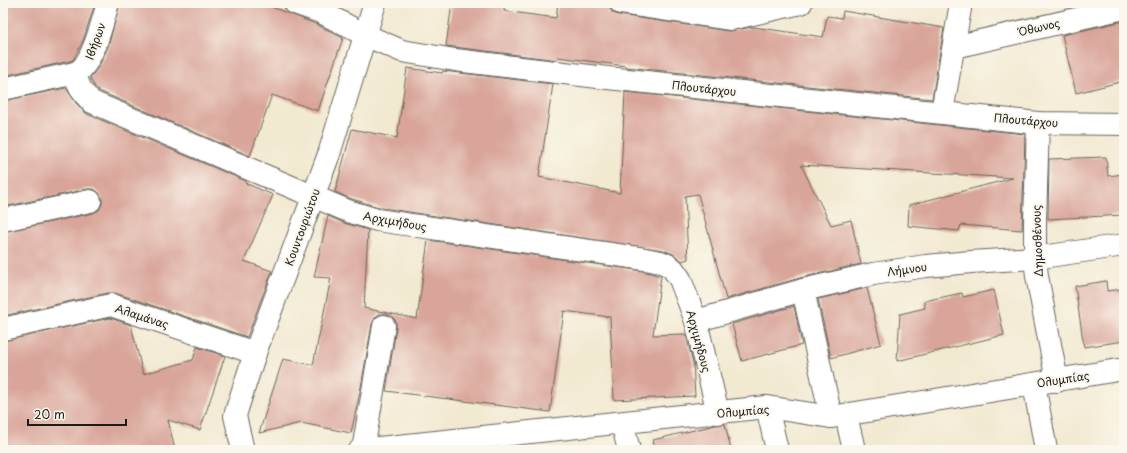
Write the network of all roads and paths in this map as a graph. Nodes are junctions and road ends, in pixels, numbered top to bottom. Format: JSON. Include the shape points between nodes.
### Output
{"nodes":[{"id":1,"x":108,"y":3,"type":"edge"},
{"id":2,"x":295,"y":3,"type":"edge"},
{"id":3,"x":375,"y":3,"type":"edge"},
{"id":4,"x":621,"y":3,"type":"edge"},
{"id":5,"x":801,"y":3,"type":"edge"},
{"id":6,"x":961,"y":3,"type":"edge"},
{"id":7,"x":1124,"y":8,"type":"edge"},
{"id":8,"x":365,"y":35,"type":"junction"},
{"id":9,"x":954,"y":47,"type":"junction"},
{"id":10,"x":75,"y":73,"type":"junction"},
{"id":11,"x":3,"y":89,"type":"edge"},
{"id":12,"x":942,"y":112,"type":"junction"},
{"id":13,"x":1038,"y":123,"type":"junction"},
{"id":14,"x":1124,"y":124,"type":"edge"},
{"id":15,"x":314,"y":196,"type":"junction"},
{"id":16,"x":90,"y":202,"type":"dead end"},
{"id":17,"x":3,"y":220,"type":"edge"},
{"id":18,"x":1124,"y":245,"type":"edge"},
{"id":19,"x":1035,"y":258,"type":"junction"},
{"id":20,"x":803,"y":290,"type":"junction"},
{"id":21,"x":696,"y":321,"type":"junction"},
{"id":22,"x":384,"y":326,"type":"dead end"},
{"id":23,"x":3,"y":329,"type":"edge"},
{"id":24,"x":255,"y":353,"type":"junction"},
{"id":25,"x":1124,"y":369,"type":"edge"},
{"id":26,"x":1057,"y":381,"type":"junction"},
{"id":27,"x":1034,"y":384,"type":"junction"},
{"id":28,"x":767,"y":407,"type":"junction"},
{"id":29,"x":718,"y":413,"type":"junction"},
{"id":30,"x":839,"y":416,"type":"junction"},
{"id":31,"x":622,"y":423,"type":"junction"},
{"id":32,"x":243,"y":450,"type":"edge"},
{"id":33,"x":360,"y":450,"type":"edge"},
{"id":34,"x":363,"y":450,"type":"edge"},
{"id":35,"x":630,"y":450,"type":"edge"},
{"id":36,"x":777,"y":450,"type":"edge"},
{"id":37,"x":854,"y":450,"type":"edge"},
{"id":38,"x":1046,"y":450,"type":"edge"}],
"edges":[{"from":1,"to":10,"type":"street","name":"Ιβήρων","via":[[87,63]]},
{"from":2,"to":8,"type":"street","name":"Πλουτάρχου","via":[[321,12]]},
{"from":3,"to":8,"type":"street","name":"Κουντουριώτου"},
{"from":4,"to":5,"type":"street","via":[[731,19]]},
{"from":6,"to":9,"type":"street"},
{"from":7,"to":9,"type":"street","name":"Όθωνος"},
{"from":8,"to":12,"type":"street","name":"Πλουτάρχου","via":[[402,51],[456,60],[598,78]]},
{"from":8,"to":15,"type":"street","name":"Κουντουριώτου"},
{"from":9,"to":12,"type":"street"},
{"from":10,"to":11,"type":"street"},
{"from":10,"to":15,"type":"street","name":"Αρχιμήδους","via":[[79,87],[92,102]]},
{"from":12,"to":13,"type":"street","name":"Πλουτάρχου"},
{"from":13,"to":14,"type":"street","name":"Πλουτάρχου"},
{"from":13,"to":19,"type":"street","name":"Δημοσθένους"},
{"from":15,"to":21,"type":"street","name":"Αρχιμήδους","via":[[377,220],[661,262],[677,274]]},
{"from":15,"to":24,"type":"street","name":"Κουντουριώτου"},
{"from":16,"to":17,"type":"street"},
{"from":18,"to":19,"type":"street","name":"Λήμνου"},
{"from":19,"to":20,"type":"street","name":"Λήμνου","via":[[894,270]]},
{"from":19,"to":26,"type":"street","name":"Δημοσθένους"},
{"from":20,"to":21,"type":"street","name":"Λήμνου"},
{"from":20,"to":30,"type":"street"},
{"from":21,"to":29,"type":"street","name":"Αρχιμήδους"},
{"from":22,"to":34,"type":"street"},
{"from":23,"to":24,"type":"street","name":"Αλαμάνας","via":[[111,305]]},
{"from":24,"to":32,"type":"street","name":"Κουντουριώτου","via":[[235,416]]},
{"from":25,"to":26,"type":"street","name":"Ολυμπίας"},
{"from":26,"to":27,"type":"street","name":"Ολυμπίας"},
{"from":27,"to":30,"type":"street","name":"Ολυμπίας"},
{"from":27,"to":38,"type":"street"},
{"from":28,"to":29,"type":"street","name":"Ολυμπίας"},
{"from":28,"to":30,"type":"street","name":"Ολυμπίας"},
{"from":28,"to":36,"type":"street"},
{"from":29,"to":31,"type":"street","name":"Ολυμπίας"},
{"from":30,"to":37,"type":"street"},
{"from":31,"to":34,"type":"street","name":"Ολυμπίας"},
{"from":31,"to":35,"type":"street"},
{"from":33,"to":34,"type":"street","name":"Ολυμπίας"}]}
